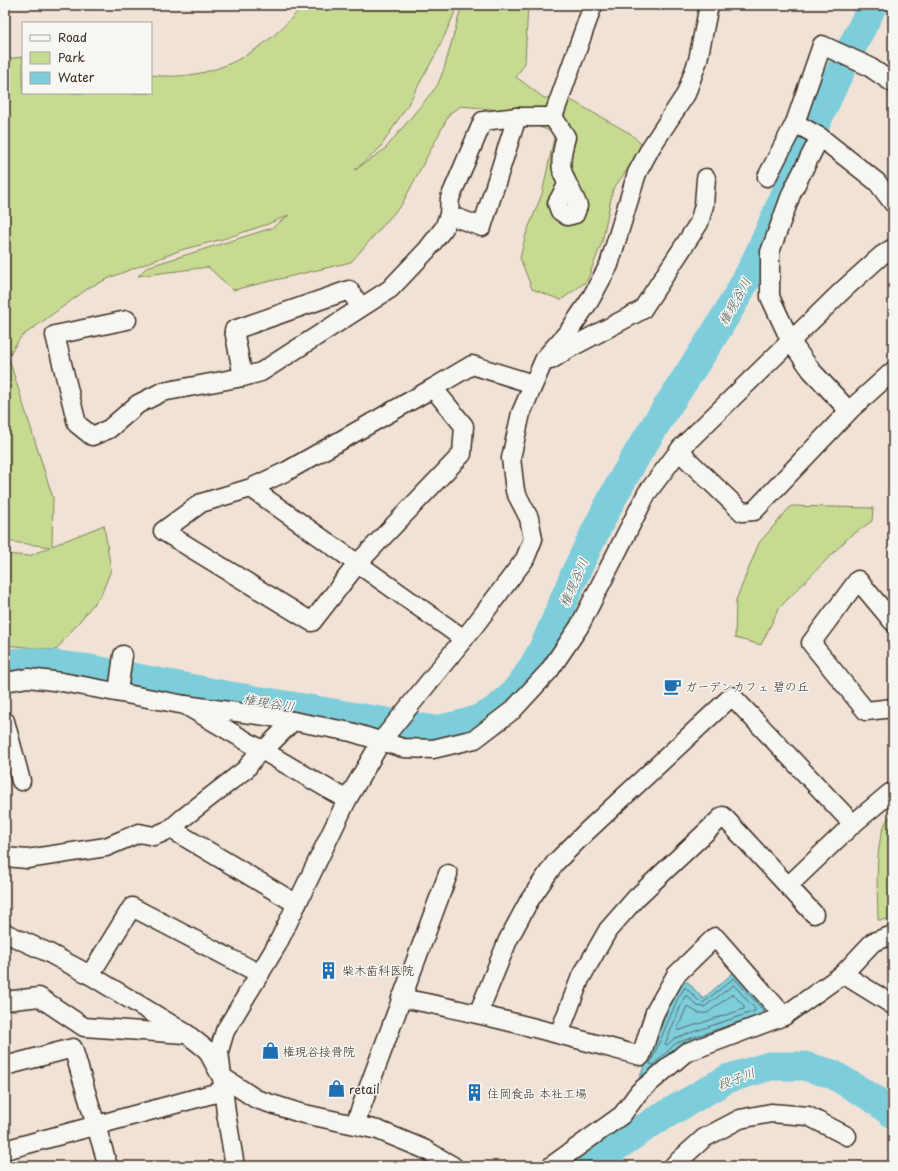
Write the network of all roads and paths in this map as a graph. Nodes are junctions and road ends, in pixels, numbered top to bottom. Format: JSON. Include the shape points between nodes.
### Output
{"nodes":[{"id":1,"x":593,"y":5,"type":"edge"},
{"id":2,"x":709,"y":5,"type":"edge"},
{"id":3,"x":893,"y":83,"type":"edge"},
{"id":4,"x":517,"y":117,"type":"junction"},
{"id":5,"x":552,"y":117,"type":"junction"},
{"id":6,"x":795,"y":123,"type":"junction"},
{"id":7,"x":820,"y":137,"type":"junction"},
{"id":8,"x":767,"y":177,"type":"dead end"},
{"id":9,"x":706,"y":178,"type":"dead end"},
{"id":10,"x":567,"y":185,"type":"dead end"},
{"id":11,"x":893,"y":203,"type":"edge"},
{"id":12,"x":449,"y":215,"type":"junction"},
{"id":13,"x":893,"y":248,"type":"edge"},
{"id":14,"x":362,"y":307,"type":"junction"},
{"id":15,"x":128,"y":320,"type":"dead end"},
{"id":16,"x":791,"y":342,"type":"junction"},
{"id":17,"x":541,"y":367,"type":"junction"},
{"id":18,"x":893,"y":371,"type":"edge"},
{"id":19,"x":243,"y":377,"type":"junction"},
{"id":20,"x":533,"y":384,"type":"junction"},
{"id":21,"x":433,"y":388,"type":"junction"},
{"id":22,"x":849,"y":411,"type":"junction"},
{"id":23,"x":681,"y":448,"type":"junction"},
{"id":24,"x":251,"y":488,"type":"junction"},
{"id":25,"x":358,"y":563,"type":"junction"},
{"id":26,"x":893,"y":622,"type":"edge"},
{"id":27,"x":464,"y":639,"type":"junction"},
{"id":28,"x":123,"y":655,"type":"dead end"},
{"id":29,"x":5,"y":682,"type":"edge"},
{"id":30,"x":118,"y":692,"type":"junction"},
{"id":31,"x":185,"y":705,"type":"junction"},
{"id":32,"x":893,"y":708,"type":"edge"},
{"id":33,"x":5,"y":721,"type":"edge"},
{"id":34,"x":293,"y":721,"type":"junction"},
{"id":35,"x":382,"y":740,"type":"junction"},
{"id":36,"x":260,"y":750,"type":"junction"},
{"id":37,"x":21,"y":781,"type":"dead end"},
{"id":38,"x":890,"y":793,"type":"dead end"},
{"id":39,"x":347,"y":800,"type":"junction"},
{"id":40,"x":853,"y":824,"type":"junction"},
{"id":41,"x":171,"y":829,"type":"junction"},
{"id":42,"x":5,"y":856,"type":"edge"},
{"id":43,"x":448,"y":874,"type":"dead end"},
{"id":44,"x":788,"y":886,"type":"junction"},
{"id":45,"x":297,"y":904,"type":"junction"},
{"id":46,"x":814,"y":914,"type":"dead end"},
{"id":47,"x":5,"y":934,"type":"edge"},
{"id":48,"x":893,"y":935,"type":"edge"},
{"id":49,"x":260,"y":974,"type":"junction"},
{"id":50,"x":843,"y":974,"type":"junction"},
{"id":51,"x":90,"y":975,"type":"junction"},
{"id":52,"x":402,"y":998,"type":"junction"},
{"id":53,"x":5,"y":1001,"type":"edge"},
{"id":54,"x":893,"y":1005,"type":"edge"},
{"id":55,"x":478,"y":1014,"type":"junction"},
{"id":56,"x":784,"y":1016,"type":"junction"},
{"id":57,"x":188,"y":1034,"type":"junction"},
{"id":58,"x":559,"y":1034,"type":"junction"},
{"id":59,"x":5,"y":1066,"type":"edge"},
{"id":60,"x":222,"y":1084,"type":"junction"},
{"id":61,"x":355,"y":1124,"type":"junction"},
{"id":62,"x":95,"y":1126,"type":"junction"},
{"id":63,"x":847,"y":1136,"type":"dead end"},
{"id":64,"x":5,"y":1150,"type":"edge"},
{"id":65,"x":108,"y":1166,"type":"edge"},
{"id":66,"x":235,"y":1166,"type":"edge"},
{"id":67,"x":453,"y":1166,"type":"edge"},
{"id":68,"x":551,"y":1166,"type":"edge"},
{"id":69,"x":673,"y":1166,"type":"edge"}],
"edges":[{"from":1,"to":5,"type":"street"},
{"from":2,"to":17,"type":"street","via":[[698,60],[686,94],[637,173],[609,265],[569,331],[545,358]]},
{"from":3,"to":6,"type":"street","via":[[868,66],[822,45]]},
{"from":4,"to":5,"type":"street"},
{"from":4,"to":12,"type":"street","via":[[483,121],[450,198]]},
{"from":4,"to":12,"type":"street","via":[[482,227]]},
{"from":5,"to":10,"type":"street","via":[[566,136],[560,156],[561,170]]},
{"from":6,"to":7,"type":"street"},
{"from":6,"to":8,"type":"street"},
{"from":7,"to":11,"type":"street","via":[[877,182]]},
{"from":7,"to":16,"type":"street","via":[[792,192],[770,252],[770,297]]},
{"from":9,"to":17,"type":"street","via":[[704,205],[699,223],[642,310],[568,349]]},
{"from":12,"to":14,"type":"street","via":[[444,228],[427,250],[390,289]]},
{"from":13,"to":16,"type":"street","via":[[882,255]]},
{"from":14,"to":19,"type":"street","via":[[260,372]]},
{"from":14,"to":19,"type":"street","via":[[349,290],[234,330]]},
{"from":15,"to":19,"type":"street","via":[[56,335],[77,424],[92,436],[109,429],[138,404],[162,392]]},
{"from":16,"to":22,"type":"street","via":[[811,370]]},
{"from":16,"to":23,"type":"street"},
{"from":17,"to":20,"type":"street"},
{"from":18,"to":22,"type":"street"},
{"from":20,"to":21,"type":"street","via":[[472,365]]},
{"from":20,"to":27,"type":"street","via":[[521,413],[511,458],[515,491],[529,518],[533,539],[525,558]]},
{"from":21,"to":24,"type":"street","via":[[287,471]]},
{"from":21,"to":25,"type":"street","via":[[464,426],[462,454]]},
{"from":22,"to":23,"type":"street","via":[[754,511],[742,512],[687,459]]},
{"from":23,"to":35,"type":"street","via":[[646,493],[579,627],[549,671],[513,710],[475,739],[433,749],[403,748]]},
{"from":24,"to":25,"type":"street"},
{"from":24,"to":25,"type":"street","via":[[201,503],[163,531],[312,622]]},
{"from":25,"to":27,"type":"street"},
{"from":26,"to":32,"type":"street","via":[[858,580],[811,643],[866,711]]},
{"from":27,"to":35,"type":"street"},
{"from":28,"to":30,"type":"street"},
{"from":29,"to":30,"type":"street","via":[[28,678]]},
{"from":30,"to":31,"type":"street"},
{"from":31,"to":34,"type":"street"},
{"from":31,"to":36,"type":"street"},
{"from":33,"to":37,"type":"street"},
{"from":34,"to":35,"type":"street"},
{"from":34,"to":36,"type":"street","via":[[268,746]]},
{"from":35,"to":39,"type":"street"},
{"from":36,"to":39,"type":"street"},
{"from":36,"to":41,"type":"street","via":[[246,769]]},
{"from":38,"to":40,"type":"street"},
{"from":39,"to":45,"type":"street"},
{"from":40,"to":44,"type":"street"},
{"from":40,"to":55,"type":"street","via":[[732,696],[555,863],[529,901],[508,940]]},
{"from":41,"to":42,"type":"street","via":[[154,836],[139,833],[106,847],[27,859]]},
{"from":41,"to":45,"type":"street"},
{"from":43,"to":52,"type":"street"},
{"from":44,"to":46,"type":"street"},
{"from":44,"to":58,"type":"street","via":[[723,816],[636,898],[608,930],[580,980]]},
{"from":45,"to":49,"type":"street"},
{"from":47,"to":51,"type":"street","via":[[48,952]]},
{"from":48,"to":50,"type":"street","via":[[873,942]]},
{"from":49,"to":51,"type":"street","via":[[132,907]]},
{"from":49,"to":60,"type":"street","via":[[225,1031],[219,1051]]},
{"from":50,"to":54,"type":"street"},
{"from":50,"to":56,"type":"street"},
{"from":51,"to":57,"type":"street"},
{"from":52,"to":55,"type":"street"},
{"from":52,"to":61,"type":"street"},
{"from":53,"to":57,"type":"street","via":[[39,997],[84,1027]]},
{"from":55,"to":58,"type":"street"},
{"from":56,"to":58,"type":"street","via":[[715,937],[676,975],[655,1012],[641,1056]]},
{"from":56,"to":68,"type":"street","via":[[685,1053],[639,1092],[622,1115]]},
{"from":57,"to":60,"type":"street","via":[[207,1050]]},
{"from":59,"to":62,"type":"street","via":[[73,1048]]},
{"from":60,"to":61,"type":"street","via":[[256,1099],[300,1113]]},
{"from":60,"to":62,"type":"street"},
{"from":60,"to":66,"type":"street"},
{"from":61,"to":67,"type":"street","via":[[378,1130],[424,1149]]},
{"from":62,"to":64,"type":"street"},
{"from":62,"to":65,"type":"street"},
{"from":63,"to":69,"type":"street","via":[[808,1116],[771,1113],[740,1119],[704,1138]]}]}
